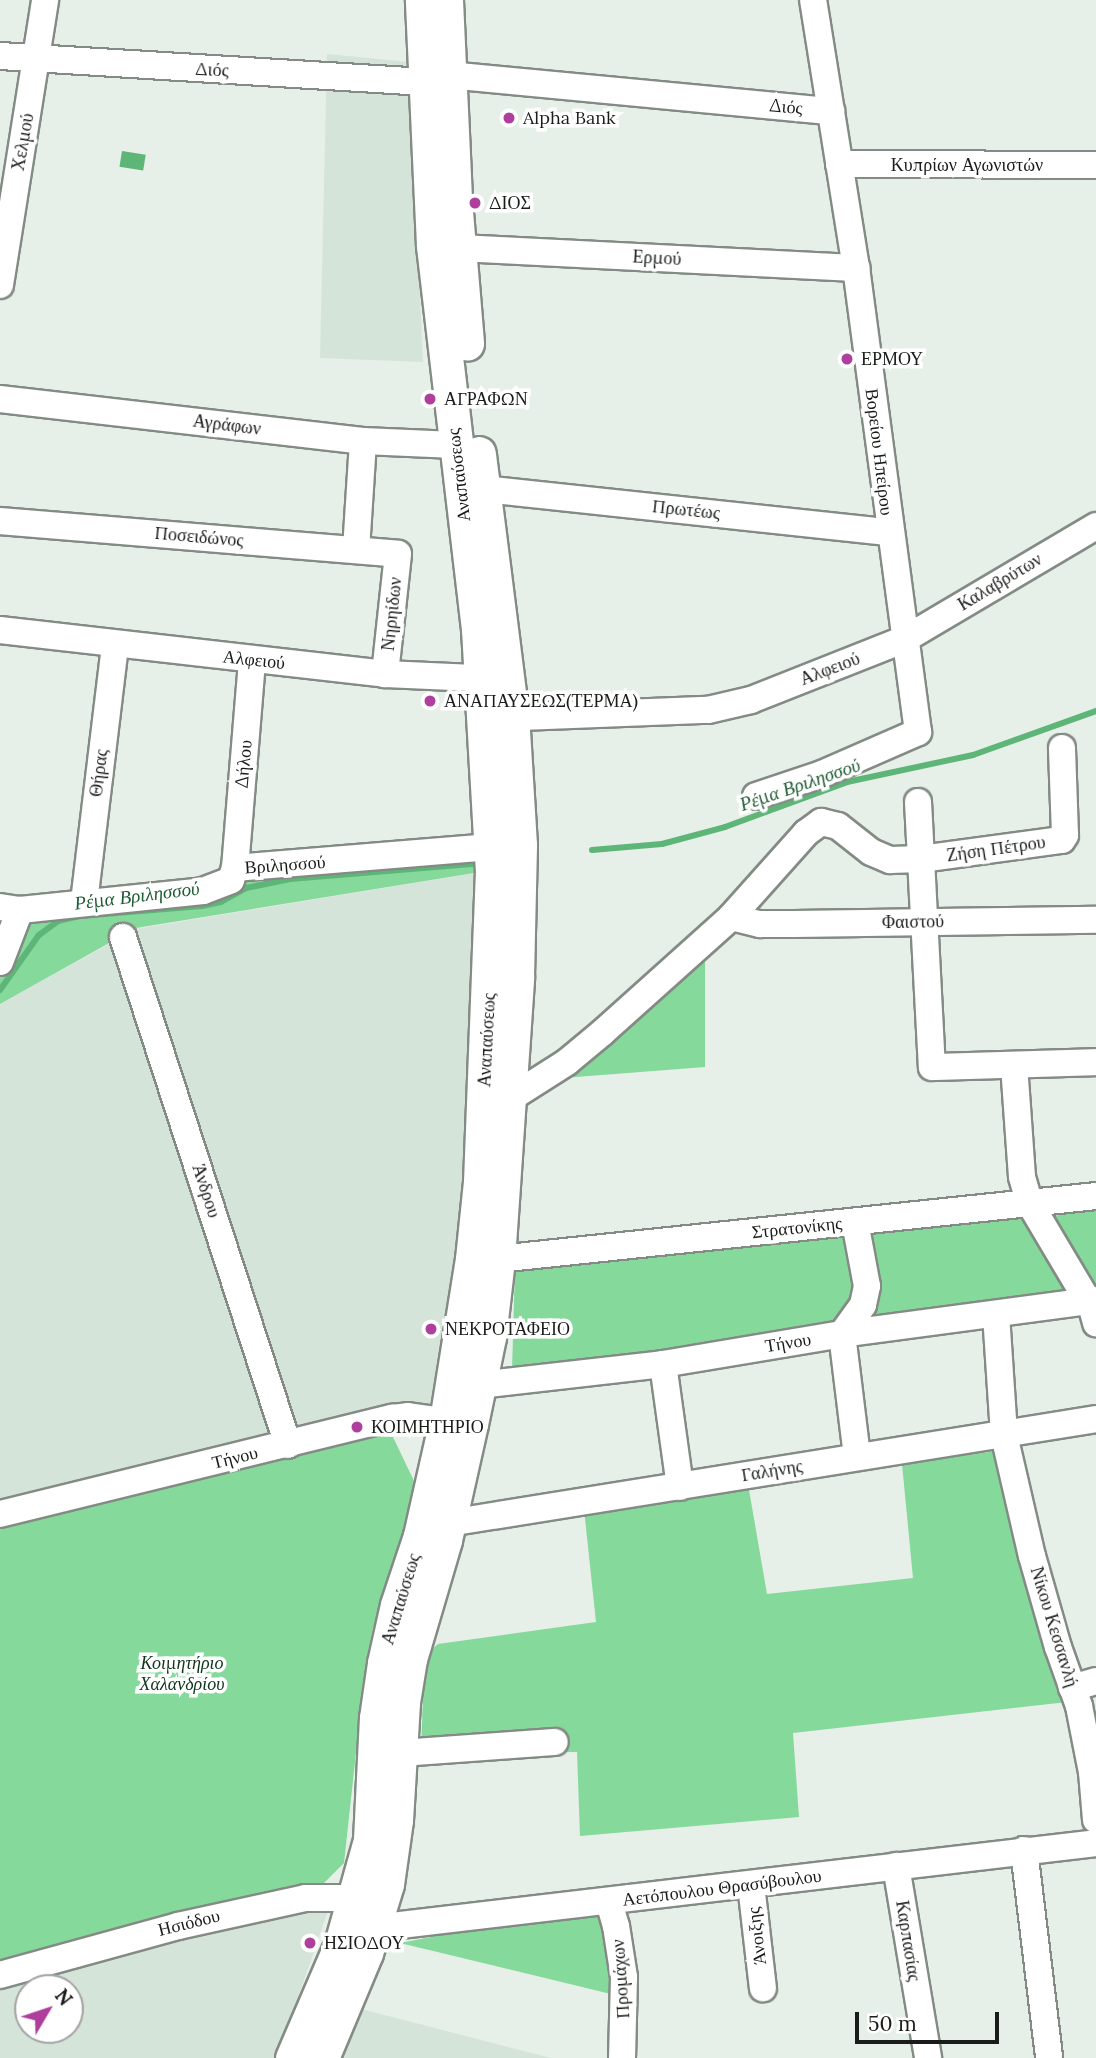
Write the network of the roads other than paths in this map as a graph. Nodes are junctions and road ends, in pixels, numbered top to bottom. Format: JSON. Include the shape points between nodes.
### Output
{"nodes":[{"id":1,"x":45,"y":0,"type":"edge"},
{"id":2,"x":422,"y":0,"type":"edge"},
{"id":3,"x":446,"y":0,"type":"edge"},
{"id":4,"x":813,"y":0,"type":"edge"},
{"id":5,"x":0,"y":56,"type":"edge"},
{"id":6,"x":37,"y":60,"type":"junction"},
{"id":7,"x":436,"y":79,"type":"junction"},
{"id":8,"x":831,"y":111,"type":"junction"},
{"id":9,"x":839,"y":164,"type":"junction"},
{"id":10,"x":1096,"y":165,"type":"edge"},
{"id":11,"x":458,"y":248,"type":"junction"},
{"id":12,"x":1,"y":268,"type":"edge"},
{"id":13,"x":856,"y":268,"type":"junction"},
{"id":14,"x":0,"y":399,"type":"edge"},
{"id":15,"x":363,"y":441,"type":"junction"},
{"id":16,"x":455,"y":445,"type":"junction"},
{"id":17,"x":484,"y":489,"type":"junction"},
{"id":18,"x":0,"y":521,"type":"edge"},
{"id":19,"x":1096,"y":526,"type":"edge"},
{"id":20,"x":889,"y":532,"type":"junction"},
{"id":21,"x":356,"y":550,"type":"junction"},
{"id":22,"x":398,"y":554,"type":"joint"},
{"id":23,"x":0,"y":630,"type":"edge"},
{"id":24,"x":905,"y":639,"type":"junction"},
{"id":25,"x":114,"y":643,"type":"junction"},
{"id":26,"x":252,"y":660,"type":"junction"},
{"id":27,"x":385,"y":674,"type":"junction"},
{"id":28,"x":496,"y":699,"type":"junction"},
{"id":29,"x":1062,"y":748,"type":"dead end"},
{"id":30,"x":755,"y":796,"type":"dead end"},
{"id":31,"x":918,"y":802,"type":"dead end"},
{"id":32,"x":490,"y":847,"type":"junction"},
{"id":33,"x":921,"y":859,"type":"junction"},
{"id":34,"x":235,"y":868,"type":"junction"},
{"id":35,"x":84,"y":902,"type":"junction"},
{"id":36,"x":10,"y":909,"type":"edge"},
{"id":37,"x":732,"y":917,"type":"junction"},
{"id":38,"x":1096,"y":919,"type":"edge"},
{"id":39,"x":924,"y":921,"type":"junction"},
{"id":40,"x":123,"y":937,"type":"dead end"},
{"id":41,"x":0,"y":962,"type":"edge"},
{"id":42,"x":1096,"y":1062,"type":"edge"},
{"id":43,"x":1014,"y":1065,"type":"junction"},
{"id":44,"x":488,"y":1089,"type":"junction"},
{"id":45,"x":1096,"y":1196,"type":"edge"},
{"id":46,"x":1029,"y":1202,"type":"junction"},
{"id":47,"x":855,"y":1222,"type":"junction"},
{"id":48,"x":498,"y":1259,"type":"junction"},
{"id":49,"x":1093,"y":1308,"type":"edge"},
{"id":50,"x":996,"y":1314,"type":"junction"},
{"id":51,"x":842,"y":1334,"type":"junction"},
{"id":52,"x":663,"y":1364,"type":"junction"},
{"id":53,"x":479,"y":1385,"type":"junction"},
{"id":54,"x":1096,"y":1419,"type":"edge"},
{"id":55,"x":458,"y":1423,"type":"junction"},
{"id":56,"x":1004,"y":1435,"type":"junction"},
{"id":57,"x":288,"y":1445,"type":"junction"},
{"id":58,"x":857,"y":1457,"type":"junction"},
{"id":59,"x":680,"y":1486,"type":"junction"},
{"id":60,"x":0,"y":1514,"type":"edge"},
{"id":61,"x":449,"y":1523,"type":"junction"},
{"id":62,"x":1084,"y":1685,"type":"edge"},
{"id":63,"x":555,"y":1742,"type":"dead end"},
{"id":64,"x":400,"y":1753,"type":"junction"},
{"id":65,"x":1096,"y":1820,"type":"edge"},
{"id":66,"x":1096,"y":1843,"type":"edge"},
{"id":67,"x":1024,"y":1850,"type":"junction"},
{"id":68,"x":896,"y":1866,"type":"junction"},
{"id":69,"x":751,"y":1885,"type":"junction"},
{"id":70,"x":609,"y":1902,"type":"junction"},
{"id":71,"x":365,"y":1914,"type":"junction"},
{"id":72,"x":0,"y":1975,"type":"edge"},
{"id":73,"x":763,"y":1988,"type":"dead end"},
{"id":74,"x":292,"y":2058,"type":"edge"},
{"id":75,"x":322,"y":2058,"type":"edge"},
{"id":76,"x":622,"y":2058,"type":"edge"},
{"id":77,"x":928,"y":2058,"type":"edge"},
{"id":78,"x":1049,"y":2058,"type":"edge"}],
"edges":[{"from":1,"to":6,"type":"street","name":"Χελμού"},
{"from":2,"to":7,"type":"main road","name":"Αναπαύσεως"},
{"from":3,"to":7,"type":"main road","name":"Αναπαύσεως"},
{"from":4,"to":8,"type":"street","name":"Βορείου Ηπείρου"},
{"from":5,"to":6,"type":"street","name":"Διός"},
{"from":6,"to":7,"type":"street","name":"Διός"},
{"from":6,"to":12,"type":"street","name":"Χελμού"},
{"from":7,"to":8,"type":"street","name":"Διός"},
{"from":7,"to":11,"type":"main road","name":"Αναπαύσεως"},
{"from":7,"to":16,"type":"main road","name":"Αναπαύσεως","via":[[433,245]]},
{"from":8,"to":9,"type":"street","name":"Βορείου Ηπείρου"},
{"from":9,"to":10,"type":"street","name":"Κυπρίων Αγωνιστών"},
{"from":9,"to":13,"type":"street","name":"Βορείου Ηπείρου"},
{"from":11,"to":13,"type":"street","name":"Ερμού"},
{"from":11,"to":17,"type":"main road","name":"Αναπαύσεως"},
{"from":13,"to":20,"type":"street","name":"Βορείου Ηπείρου"},
{"from":14,"to":15,"type":"street","name":"Αγράφων"},
{"from":15,"to":16,"type":"street","name":"Αγράφων"},
{"from":15,"to":21,"type":"street"},
{"from":16,"to":28,"type":"main road","name":"Αναπαύσεως","via":[[473,582]]},
{"from":17,"to":20,"type":"street","name":"Πρωτέως"},
{"from":17,"to":28,"type":"main road","name":"Αναπαύσεως"},
{"from":18,"to":21,"type":"street","name":"Ποσειδώνος"},
{"from":19,"to":24,"type":"street","name":"Καλαβρύτων"},
{"from":20,"to":24,"type":"street","name":"Βορείου Ηπείρου"},
{"from":21,"to":22,"type":"street","name":"Ποσειδώνος"},
{"from":22,"to":27,"type":"street","name":"Νηρηίδων"},
{"from":23,"to":25,"type":"street","name":"Αλφειού"},
{"from":24,"to":28,"type":"street","name":"Αλφειού","via":[[721,708],[589,712],[552,701]]},
{"from":24,"to":30,"type":"street","name":"Βορείου Ηπείρου","via":[[918,732],[822,774]]},
{"from":25,"to":26,"type":"street","name":"Αλφειού"},
{"from":25,"to":35,"type":"street","name":"Θήρας"},
{"from":26,"to":27,"type":"street","name":"Αλφειού"},
{"from":26,"to":34,"type":"street","name":"Δήλου"},
{"from":27,"to":28,"type":"street","name":"Αλφειού"},
{"from":28,"to":32,"type":"main road","name":"Αναπαύσεως"},
{"from":28,"to":44,"type":"main road","name":"Αναπαύσεως","via":[[521,874]]},
{"from":29,"to":33,"type":"street","name":"Ζήση Πέτρου","via":[[1063,838]]},
{"from":31,"to":33,"type":"street"},
{"from":32,"to":34,"type":"street","name":"Βριλησσού"},
{"from":32,"to":44,"type":"main road","name":"Αναπαύσεως"},
{"from":33,"to":37,"type":"street","via":[[879,857],[838,826],[821,822]]},
{"from":33,"to":39,"type":"street"},
{"from":34,"to":35,"type":"street","name":"Βριλησσού","via":[[231,880],[211,890]]},
{"from":35,"to":36,"type":"street","name":"Βριλησσού"},
{"from":36,"to":41,"type":"street","name":"Βριλησσού"},
{"from":37,"to":39,"type":"street","name":"Φαιστού","via":[[760,924]]},
{"from":37,"to":44,"type":"street","via":[[567,1062]]},
{"from":38,"to":39,"type":"street","name":"Φαιστού"},
{"from":39,"to":43,"type":"street","via":[[932,1067]]},
{"from":40,"to":57,"type":"street","name":"Άνδρου"},
{"from":42,"to":43,"type":"street"},
{"from":43,"to":46,"type":"street","via":[[1022,1177]]},
{"from":44,"to":48,"type":"main road","name":"Αναπαύσεως"},
{"from":44,"to":55,"type":"main road","name":"Αναπαύσεως","via":[[467,1174],[471,1259]]},
{"from":45,"to":46,"type":"street","name":"Στρατονίκης"},
{"from":46,"to":47,"type":"street","name":"Στρατονίκης"},
{"from":46,"to":49,"type":"street"},
{"from":47,"to":48,"type":"street","name":"Στρατονίκης"},
{"from":47,"to":51,"type":"street","via":[[867,1286],[863,1306]]},
{"from":48,"to":53,"type":"main road","name":"Αναπαύσεως"},
{"from":49,"to":50,"type":"street","name":"Τήνου"},
{"from":50,"to":51,"type":"street","name":"Τήνου"},
{"from":50,"to":56,"type":"street","name":"Νίκου Κεσσανλή"},
{"from":51,"to":52,"type":"street","name":"Τήνου"},
{"from":51,"to":58,"type":"street"},
{"from":52,"to":53,"type":"street","name":"Τήνου"},
{"from":52,"to":59,"type":"street"},
{"from":53,"to":55,"type":"main road","name":"Αναπαύσεως"},
{"from":54,"to":56,"type":"street","name":"Γαλήνης"},
{"from":55,"to":57,"type":"street","name":"Τήνου","via":[[392,1418]]},
{"from":55,"to":61,"type":"main road","name":"Αναπαύσεως"},
{"from":55,"to":71,"type":"main road","name":"Αναπαύσεως","via":[[385,1653],[376,1718]]},
{"from":56,"to":58,"type":"street","name":"Γαλήνης"},
{"from":56,"to":62,"type":"street","name":"Νίκου Κεσσανλή","via":[[1032,1556]]},
{"from":57,"to":60,"type":"street","name":"Τήνου"},
{"from":58,"to":59,"type":"street","name":"Γαλήνης"},
{"from":59,"to":61,"type":"street","name":"Γαλήνης"},
{"from":61,"to":64,"type":"main road","name":"Αναπαύσεως","via":[[410,1660]]},
{"from":62,"to":65,"type":"street","name":"Νίκου Κεσσανλή","via":[[1079,1706]]},
{"from":63,"to":64,"type":"street"},
{"from":64,"to":71,"type":"main road","name":"Αναπαύσεως","via":[[393,1849]]},
{"from":66,"to":67,"type":"street","name":"Αετόπουλου Θρασύβουλου"},
{"from":67,"to":68,"type":"street","name":"Αετόπουλου Θρασύβουλου"},
{"from":67,"to":78,"type":"street"},
{"from":68,"to":69,"type":"street","name":"Αετόπουλου Θρασύβουλου"},
{"from":68,"to":77,"type":"street","name":"Καρπασίας"},
{"from":69,"to":70,"type":"street","name":"Αετόπουλου Θρασύβουλου"},
{"from":69,"to":73,"type":"street","name":"Άνοιξης"},
{"from":70,"to":71,"type":"street","name":"Αετόπουλου Θρασύβουλου"},
{"from":70,"to":76,"type":"street","name":"Προμάχων","via":[[624,1977]]},
{"from":71,"to":72,"type":"street","name":"Ησιόδου","via":[[305,1898],[128,1938]]},
{"from":71,"to":74,"type":"main road","name":"Αναπαύσεως"},
{"from":71,"to":75,"type":"main road","name":"Αναπαύσεως"}]}
